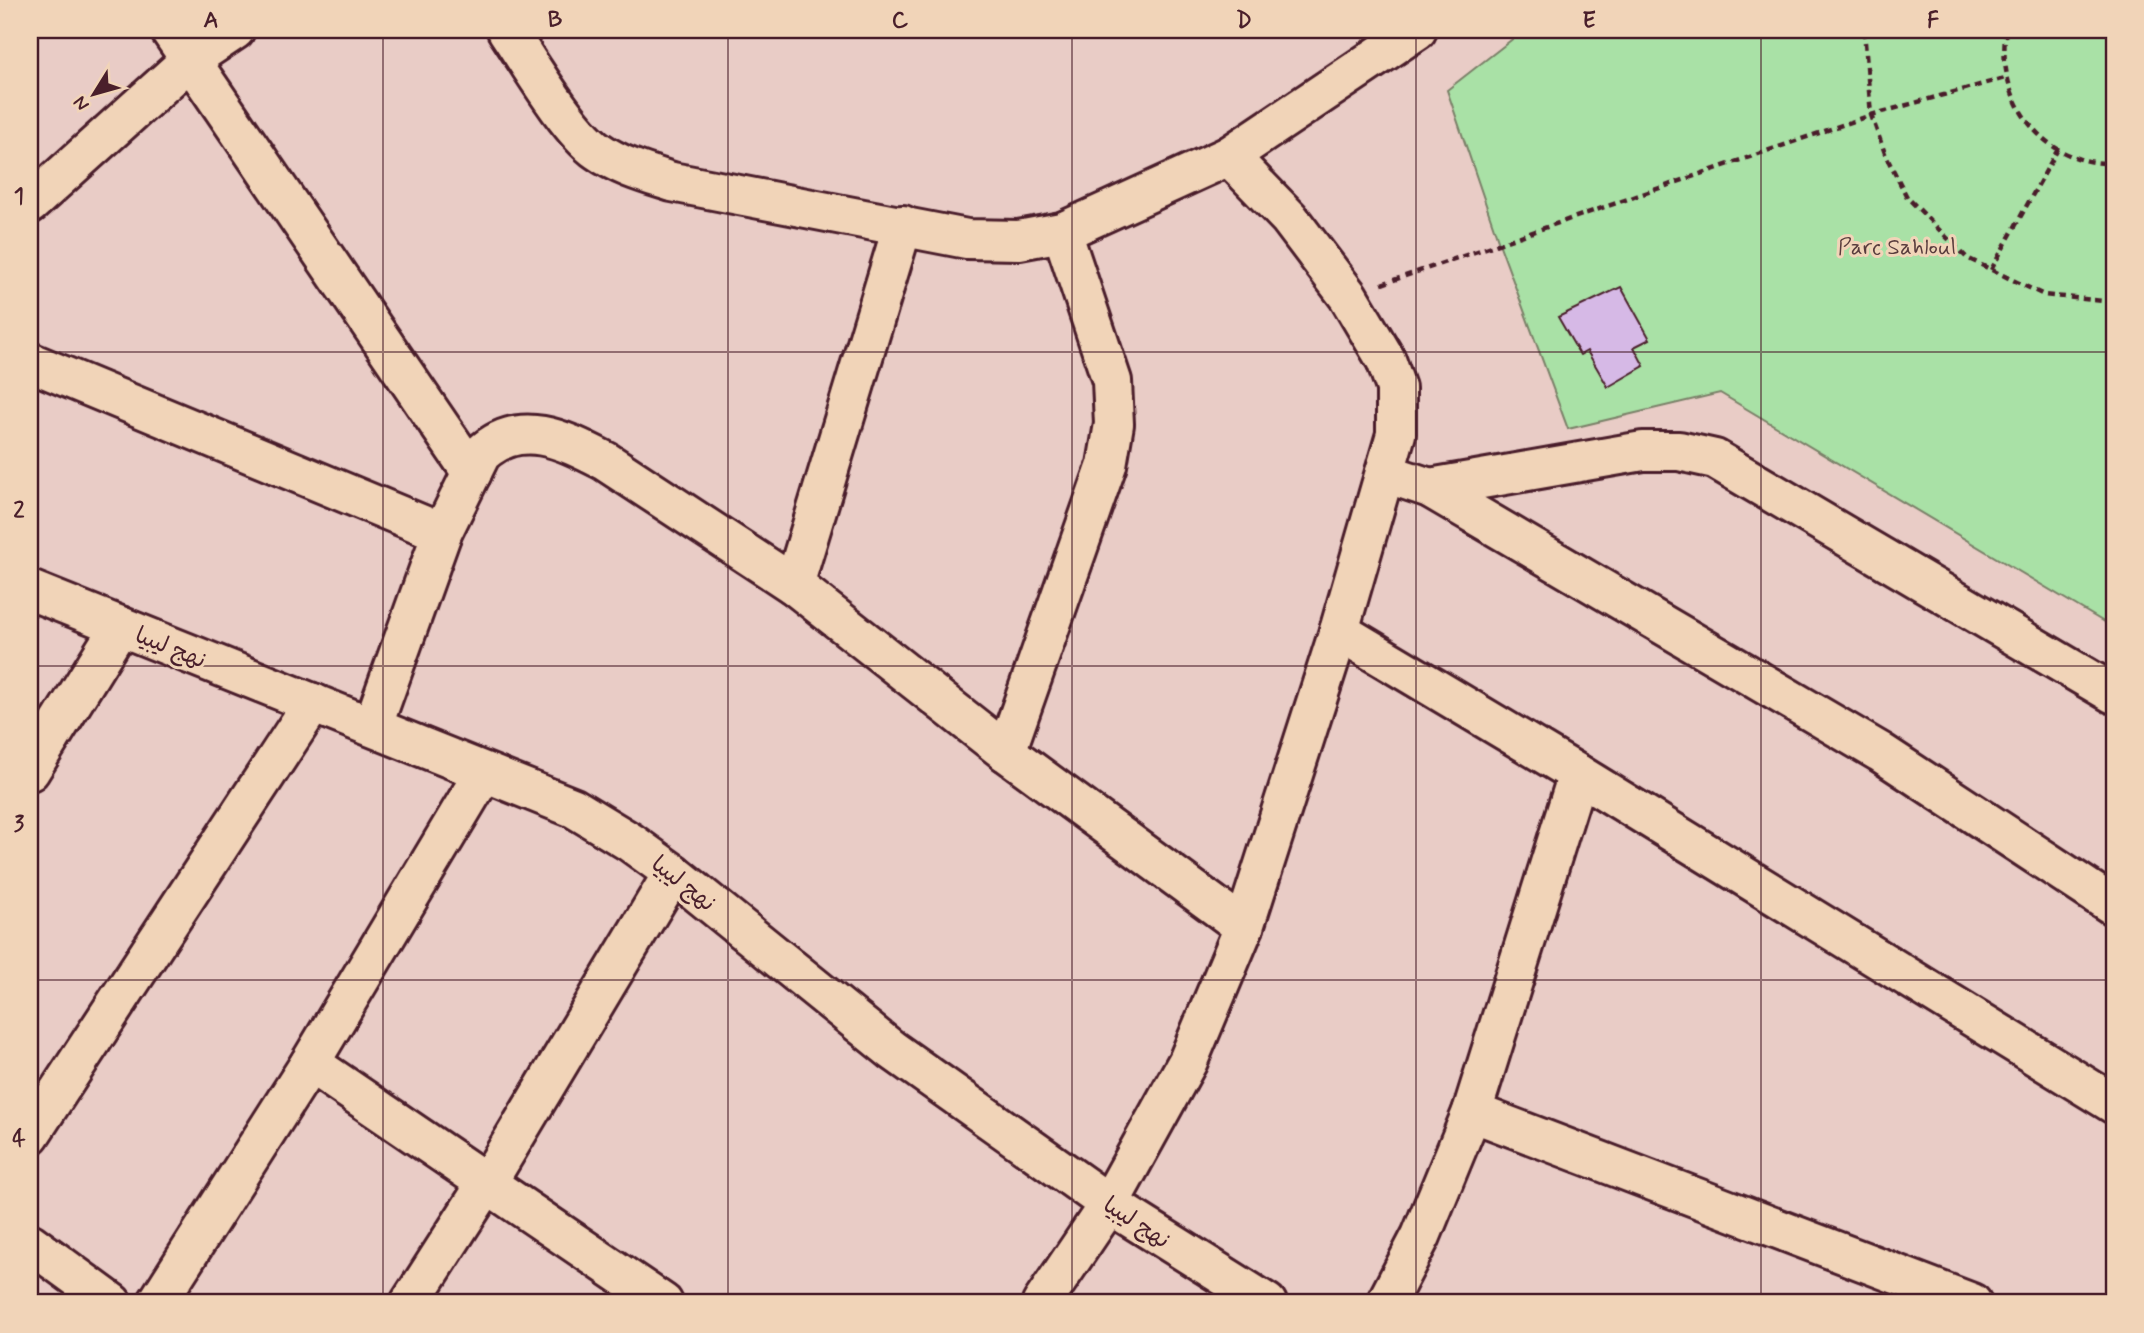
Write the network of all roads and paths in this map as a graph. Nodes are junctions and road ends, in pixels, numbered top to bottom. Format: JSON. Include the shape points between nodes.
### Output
{"nodes":[{"id":1,"x":235,"y":30,"type":"edge"},
{"id":2,"x":507,"y":30,"type":"edge"},
{"id":3,"x":1417,"y":30,"type":"edge"},
{"id":4,"x":1864,"y":30,"type":"edge"},
{"id":5,"x":2006,"y":30,"type":"edge"},
{"id":6,"x":180,"y":45,"type":"edge"},
{"id":7,"x":2005,"y":78,"type":"junction"},
{"id":8,"x":1871,"y":115,"type":"junction"},
{"id":9,"x":2058,"y":149,"type":"junction"},
{"id":10,"x":1229,"y":156,"type":"junction"},
{"id":11,"x":2114,"y":163,"type":"edge"},
{"id":12,"x":30,"y":204,"type":"edge"},
{"id":13,"x":903,"y":225,"type":"junction"},
{"id":14,"x":1062,"y":232,"type":"junction"},
{"id":15,"x":1991,"y":270,"type":"junction"},
{"id":16,"x":1348,"y":296,"type":"junction"},
{"id":17,"x":2114,"y":302,"type":"edge"},
{"id":18,"x":30,"y":362,"type":"edge"},
{"id":19,"x":472,"y":473,"type":"junction"},
{"id":20,"x":1385,"y":473,"type":"junction"},
{"id":21,"x":1430,"y":488,"type":"junction"},
{"id":22,"x":442,"y":533,"type":"junction"},
{"id":23,"x":794,"y":585,"type":"junction"},
{"id":24,"x":30,"y":590,"type":"edge"},
{"id":25,"x":120,"y":626,"type":"junction"},
{"id":26,"x":1339,"y":631,"type":"junction"},
{"id":27,"x":2114,"y":694,"type":"edge"},
{"id":28,"x":313,"y":703,"type":"junction"},
{"id":29,"x":373,"y":725,"type":"junction"},
{"id":30,"x":1006,"y":752,"type":"junction"},
{"id":31,"x":30,"y":771,"type":"edge"},
{"id":32,"x":483,"y":774,"type":"junction"},
{"id":33,"x":1578,"y":774,"type":"junction"},
{"id":34,"x":673,"y":873,"type":"junction"},
{"id":35,"x":2114,"y":906,"type":"edge"},
{"id":36,"x":1244,"y":926,"type":"junction"},
{"id":37,"x":310,"y":1063,"type":"junction"},
{"id":38,"x":2114,"y":1104,"type":"edge"},
{"id":39,"x":1472,"y":1112,"type":"junction"},
{"id":40,"x":30,"y":1135,"type":"edge"},
{"id":41,"x":487,"y":1183,"type":"junction"},
{"id":42,"x":1109,"y":1204,"type":"junction"},
{"id":43,"x":30,"y":1243,"type":"edge"},
{"id":44,"x":112,"y":1303,"type":"edge"},
{"id":45,"x":157,"y":1303,"type":"edge"},
{"id":46,"x":410,"y":1303,"type":"edge"},
{"id":47,"x":663,"y":1303,"type":"edge"},
{"id":48,"x":1042,"y":1303,"type":"edge"},
{"id":49,"x":1266,"y":1303,"type":"edge"},
{"id":50,"x":1387,"y":1303,"type":"edge"},
{"id":51,"x":1972,"y":1303,"type":"edge"}],
"edges":[{"from":1,"to":6,"type":"street"},
{"from":2,"to":13,"type":"street","via":[[596,150],[635,170],[672,183]]},
{"from":3,"to":10,"type":"street"},
{"from":4,"to":8,"type":"path"},
{"from":5,"to":7,"type":"path"},
{"from":6,"to":12,"type":"street"},
{"from":6,"to":19,"type":"street"},
{"from":7,"to":8,"type":"path"},
{"from":7,"to":9,"type":"path","via":[[2016,106],[2034,130]]},
{"from":8,"to":15,"type":"path","via":[[1885,156],[1907,197],[1967,258]]},
{"from":8,"to":16,"type":"path"},
{"from":9,"to":11,"type":"path","via":[[2081,159]]},
{"from":9,"to":15,"type":"path"},
{"from":10,"to":14,"type":"street"},
{"from":10,"to":16,"type":"street","via":[[1289,218]]},
{"from":13,"to":14,"type":"street","via":[[967,239],[1018,240]]},
{"from":13,"to":23,"type":"street"},
{"from":14,"to":30,"type":"street","via":[[1112,381],[1114,424],[1107,465]]},
{"from":15,"to":17,"type":"path","via":[[2044,295]]},
{"from":16,"to":20,"type":"street","via":[[1386,360],[1396,388],[1396,434]]},
{"from":18,"to":22,"type":"street"},
{"from":19,"to":22,"type":"street"},
{"from":19,"to":23,"type":"street","via":[[481,454],[507,435],[543,435],[606,461]]},
{"from":20,"to":21,"type":"street"},
{"from":20,"to":26,"type":"street"},
{"from":21,"to":27,"type":"street","via":[[1643,451],[1679,450],[1714,459]]},
{"from":21,"to":35,"type":"street","via":[[1880,752]]},
{"from":22,"to":29,"type":"street"},
{"from":23,"to":30,"type":"street"},
{"from":24,"to":25,"type":"street","name":"نهج ليبيا"},
{"from":25,"to":28,"type":"street","name":"نهج ليبيا"},
{"from":25,"to":31,"type":"street"},
{"from":26,"to":33,"type":"street"},
{"from":26,"to":36,"type":"street"},
{"from":28,"to":29,"type":"street","name":"نهج ليبيا"},
{"from":28,"to":40,"type":"street"},
{"from":29,"to":32,"type":"street","name":"نهج ليبيا"},
{"from":30,"to":36,"type":"street"},
{"from":32,"to":34,"type":"street","name":"نهج ليبيا","via":[[574,808]]},
{"from":32,"to":37,"type":"street"},
{"from":33,"to":38,"type":"street"},
{"from":33,"to":39,"type":"street"},
{"from":34,"to":41,"type":"street"},
{"from":34,"to":42,"type":"street","name":"نهج ليبيا","via":[[892,1050]]},
{"from":36,"to":42,"type":"street","via":[[1188,1060]]},
{"from":37,"to":41,"type":"street"},
{"from":37,"to":45,"type":"street"},
{"from":39,"to":50,"type":"street","via":[[1421,1236]]},
{"from":39,"to":51,"type":"street"},
{"from":41,"to":46,"type":"street"},
{"from":41,"to":47,"type":"street"},
{"from":42,"to":48,"type":"street"},
{"from":42,"to":49,"type":"street","name":"نهج ليبيا"},
{"from":43,"to":44,"type":"street"}]}
